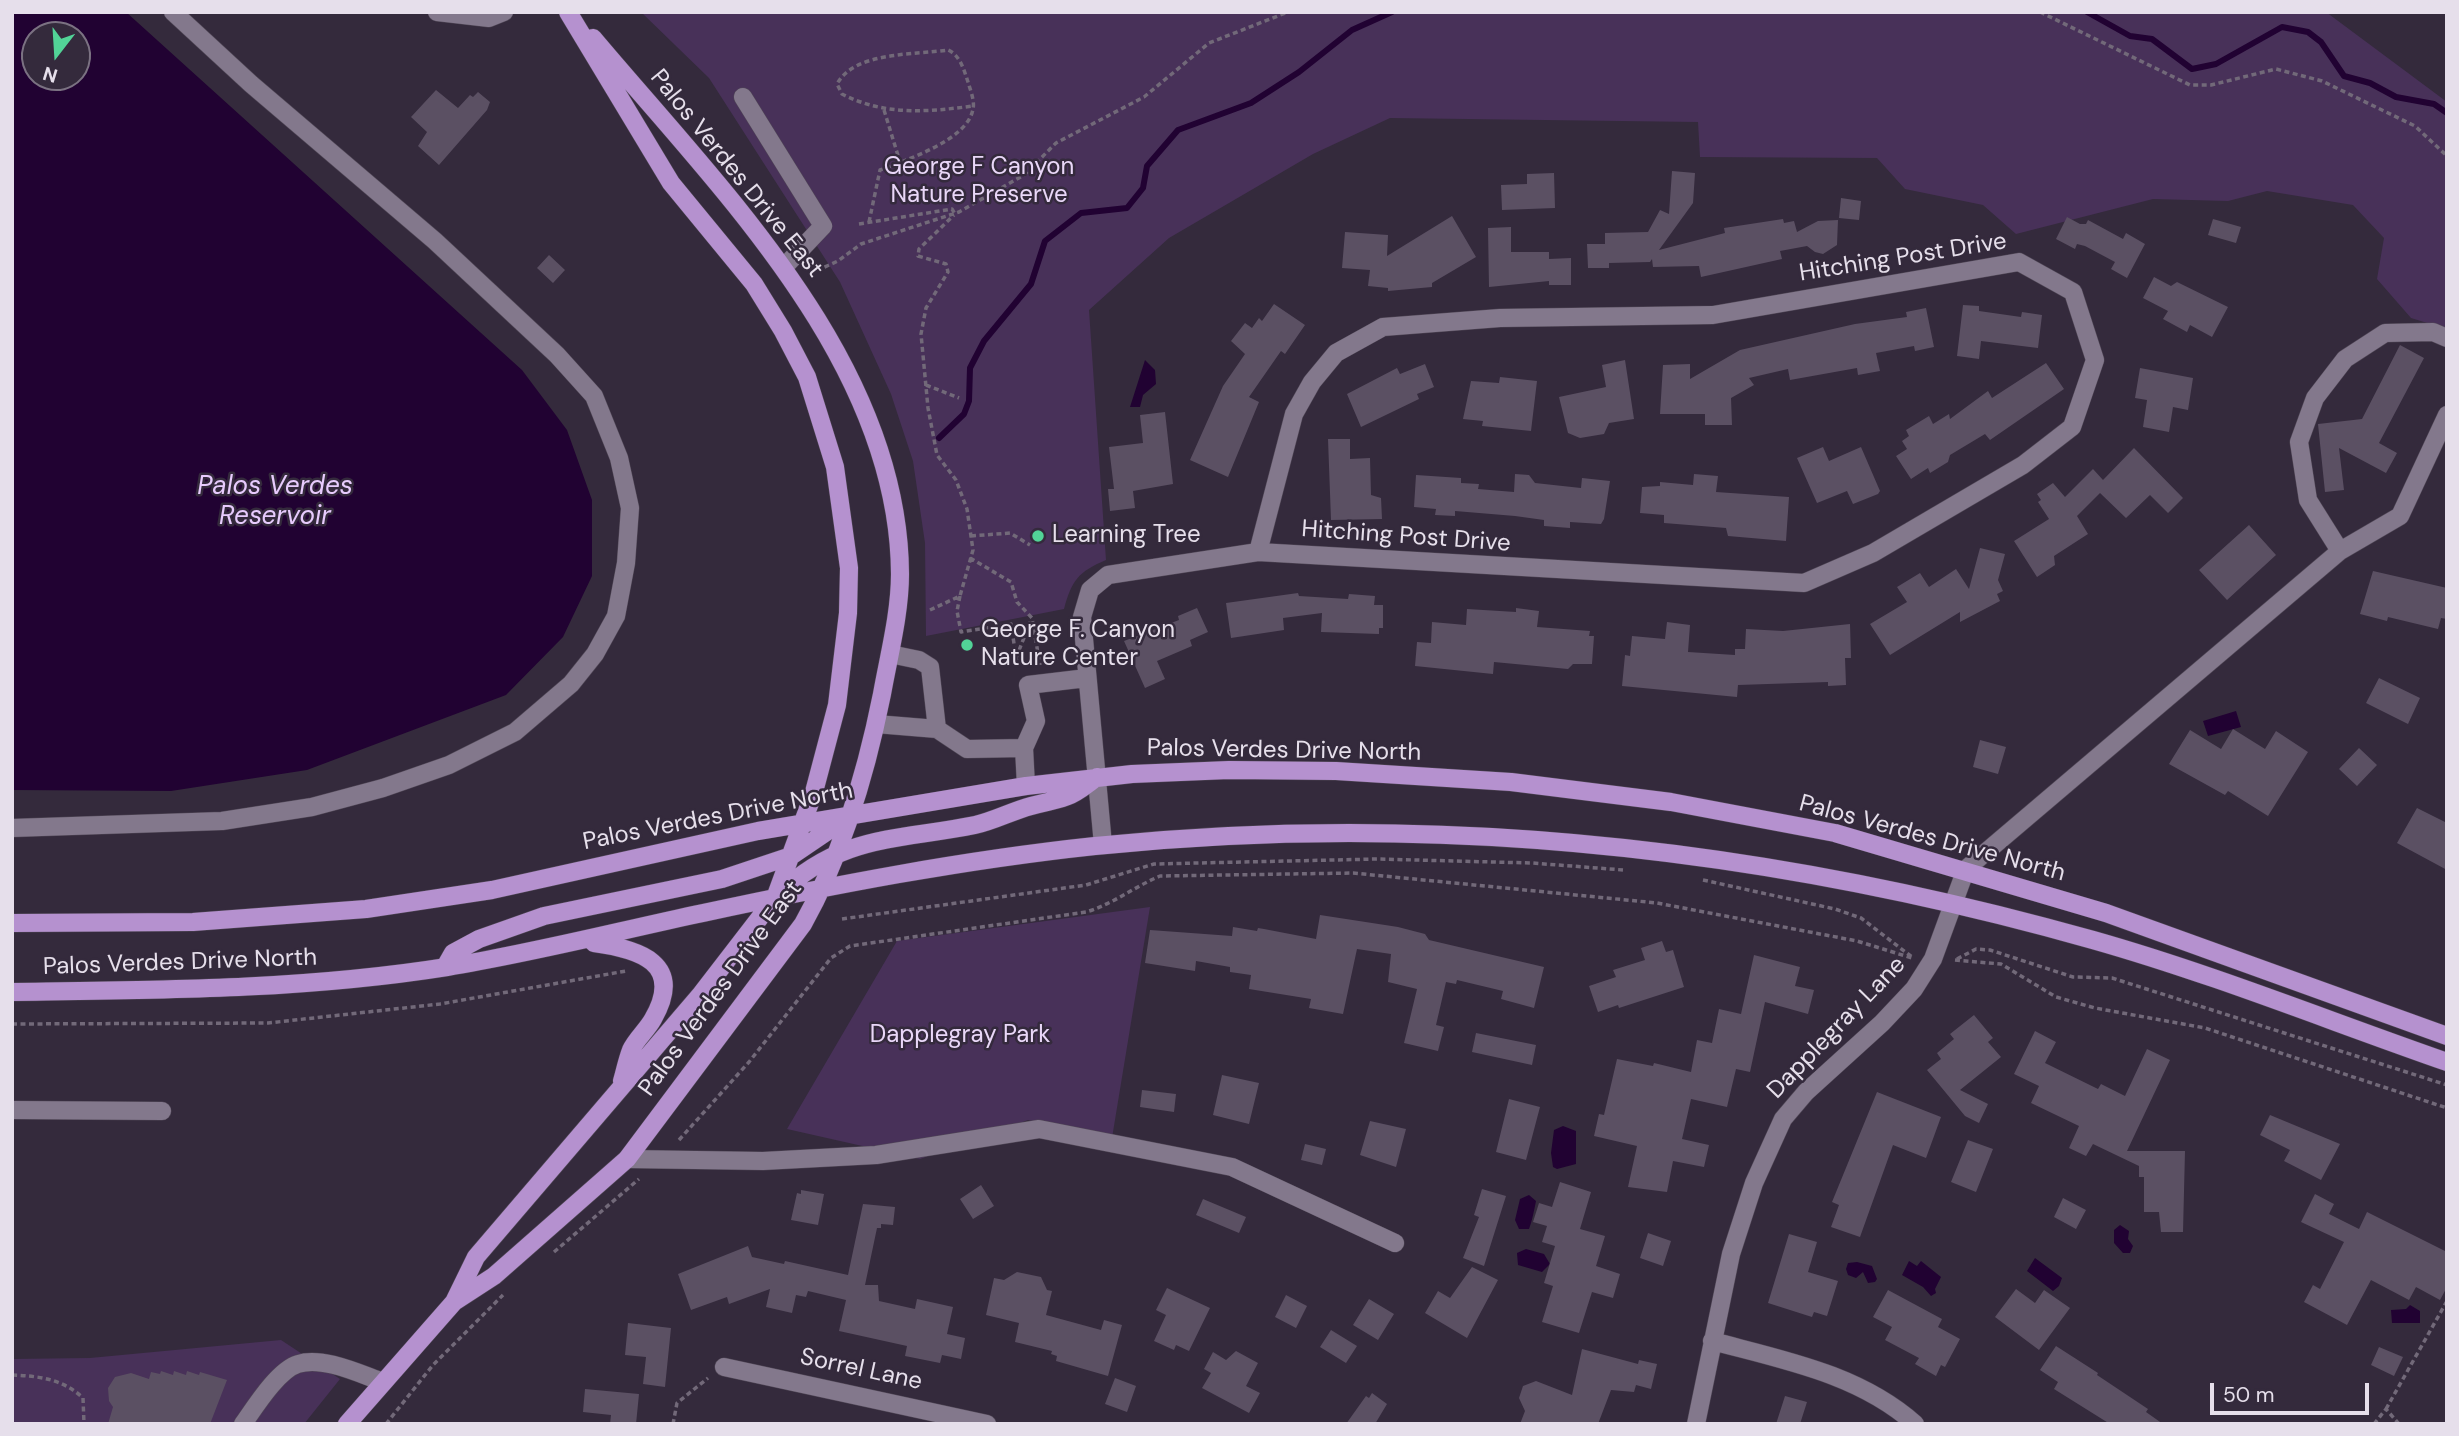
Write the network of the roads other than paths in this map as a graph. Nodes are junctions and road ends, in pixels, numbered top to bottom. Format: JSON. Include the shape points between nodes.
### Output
{"nodes":[{"id":1,"x":173,"y":12,"type":"edge"},
{"id":2,"x":437,"y":12,"type":"edge"},
{"id":3,"x":504,"y":12,"type":"edge"},
{"id":4,"x":570,"y":12,"type":"edge"},
{"id":5,"x":743,"y":97,"type":"dead end"},
{"id":6,"x":789,"y":274,"type":"junction"},
{"id":7,"x":2447,"y":338,"type":"edge"},
{"id":8,"x":2447,"y":415,"type":"edge"},
{"id":9,"x":2340,"y":551,"type":"junction"},
{"id":10,"x":1258,"y":552,"type":"junction"},
{"id":11,"x":890,"y":654,"type":"junction"},
{"id":12,"x":1087,"y":678,"type":"junction"},
{"id":13,"x":876,"y":724,"type":"junction"},
{"id":14,"x":937,"y":729,"type":"junction"},
{"id":15,"x":1024,"y":748,"type":"junction"},
{"id":16,"x":1097,"y":777,"type":"junction"},
{"id":17,"x":1026,"y":786,"type":"junction"},
{"id":18,"x":850,"y":816,"type":"junction"},
{"id":19,"x":803,"y":825,"type":"junction"},
{"id":20,"x":12,"y":828,"type":"edge"},
{"id":21,"x":1103,"y":845,"type":"junction"},
{"id":22,"x":838,"y":852,"type":"junction"},
{"id":23,"x":791,"y":856,"type":"junction"},
{"id":24,"x":1966,"y":869,"type":"junction"},
{"id":25,"x":823,"y":889,"type":"junction"},
{"id":26,"x":775,"y":898,"type":"junction"},
{"id":27,"x":1952,"y":904,"type":"junction"},
{"id":28,"x":12,"y":923,"type":"edge"},
{"id":29,"x":580,"y":941,"type":"junction"},
{"id":30,"x":444,"y":967,"type":"junction"},
{"id":31,"x":12,"y":992,"type":"edge"},
{"id":32,"x":2447,"y":1036,"type":"edge"},
{"id":33,"x":2447,"y":1062,"type":"edge"},
{"id":34,"x":619,"y":1091,"type":"junction"},
{"id":35,"x":12,"y":1110,"type":"edge"},
{"id":36,"x":162,"y":1111,"type":"dead end"},
{"id":37,"x":627,"y":1158,"type":"junction"},
{"id":38,"x":1395,"y":1243,"type":"dead end"},
{"id":39,"x":454,"y":1302,"type":"junction"},
{"id":40,"x":1713,"y":1341,"type":"junction"},
{"id":41,"x":724,"y":1367,"type":"road end"},
{"id":42,"x":383,"y":1382,"type":"junction"},
{"id":43,"x":243,"y":1424,"type":"edge"},
{"id":44,"x":347,"y":1424,"type":"edge"},
{"id":45,"x":987,"y":1424,"type":"edge"},
{"id":46,"x":1696,"y":1424,"type":"edge"},
{"id":47,"x":1916,"y":1424,"type":"edge"}],
"edges":[{"from":1,"to":20,"type":"street","via":[[435,241],[557,355],[594,396],[619,458],[630,509],[621,589],[615,616],[595,654],[571,684],[515,732],[449,765],[312,807],[222,821]]},
{"from":2,"to":3,"type":"street","via":[[489,18]]},
{"from":4,"to":6,"type":"main road","name":"Palos Verdes Drive East"},
{"from":4,"to":19,"type":"main road","name":"Palos Verdes Drive East","via":[[671,183],[754,284],[783,331],[807,377],[829,446],[849,568],[848,613],[836,705]]},
{"from":5,"to":6,"type":"street","via":[[823,226]]},
{"from":6,"to":11,"type":"main road","name":"Palos Verdes Drive East","via":[[847,369],[883,467],[894,511],[900,574]]},
{"from":7,"to":9,"type":"street","via":[[2432,332],[2385,333],[2345,359],[2315,398],[2299,442],[2308,500]]},
{"from":8,"to":9,"type":"street","via":[[2400,516]]},
{"from":9,"to":24,"type":"street"},
{"from":10,"to":10,"type":"street","name":"Hitching Post Drive","via":[[1804,583],[1873,553],[2033,457],[2072,427],[2095,360],[2074,292],[2019,262],[1713,314],[1500,318],[1382,327],[1336,353],[1294,414]]},
{"from":10,"to":12,"type":"street","name":"Hitching Post Drive","via":[[1108,575],[1090,590],[1082,617]]},
{"from":11,"to":13,"type":"main road","name":"Palos Verdes Drive East"},
{"from":11,"to":14,"type":"street","via":[[930,667]]},
{"from":12,"to":15,"type":"street","via":[[1028,685],[1036,721]]},
{"from":12,"to":16,"type":"street","name":"Hitching Post Drive"},
{"from":13,"to":14,"type":"street"},
{"from":13,"to":18,"type":"main road","name":"Palos Verdes Drive East"},
{"from":14,"to":15,"type":"street","via":[[967,749]]},
{"from":15,"to":17,"type":"street"},
{"from":16,"to":17,"type":"main road","name":"Palos Verdes Drive North"},
{"from":16,"to":21,"type":"street","name":"Hitching Post Drive"},
{"from":16,"to":22,"type":"main road","via":[[1070,798],[977,824],[890,837]]},
{"from":16,"to":24,"type":"main road","name":"Palos Verdes Drive North","via":[[1228,770],[1323,771],[1511,782],[1671,802],[1835,833]]},
{"from":17,"to":18,"type":"main road","name":"Palos Verdes Drive North"},
{"from":18,"to":19,"type":"main road","name":"Palos Verdes Drive North"},
{"from":18,"to":22,"type":"main road","name":"Palos Verdes Drive East"},
{"from":18,"to":23,"type":"main road"},
{"from":19,"to":23,"type":"main road","name":"Palos Verdes Drive East"},
{"from":19,"to":28,"type":"main road","name":"Palos Verdes Drive North","via":[[492,890],[366,909],[193,922]]},
{"from":21,"to":25,"type":"main road","name":"Palos Verdes Drive North","via":[[988,858]]},
{"from":21,"to":27,"type":"main road","name":"Palos Verdes Drive North","via":[[1280,834],[1399,833],[1593,843],[1760,863]]},
{"from":22,"to":25,"type":"main road","name":"Palos Verdes Drive East"},
{"from":22,"to":26,"type":"main road","via":[[803,871]]},
{"from":23,"to":26,"type":"main road","name":"Palos Verdes Drive East"},
{"from":23,"to":30,"type":"main road","via":[[722,879],[544,916],[479,939],[453,953]]},
{"from":24,"to":27,"type":"street","name":"Dapplegray Lane"},
{"from":24,"to":32,"type":"main road","name":"Palos Verdes Drive North","via":[[2106,913]]},
{"from":25,"to":26,"type":"main road","name":"Palos Verdes Drive North"},
{"from":25,"to":37,"type":"main road","name":"Palos Verdes Drive East","via":[[803,924]]},
{"from":26,"to":29,"type":"main road","name":"Palos Verdes Drive North"},
{"from":26,"to":34,"type":"main road","name":"Palos Verdes Drive East"},
{"from":27,"to":33,"type":"main road","name":"Palos Verdes Drive North","via":[[2098,942]]},
{"from":27,"to":40,"type":"street","name":"Dapplegray Lane","via":[[1933,959],[1914,989],[1805,1092],[1783,1119],[1754,1183],[1731,1254]]},
{"from":29,"to":30,"type":"main road","name":"Palos Verdes Drive North"},
{"from":29,"to":34,"type":"main road","via":[[628,947],[648,956],[663,985],[662,1000],[632,1049]]},
{"from":30,"to":31,"type":"main road","name":"Palos Verdes Drive North","via":[[328,983]]},
{"from":34,"to":39,"type":"main road","name":"Palos Verdes Drive East","via":[[476,1257]]},
{"from":35,"to":36,"type":"street"},
{"from":37,"to":38,"type":"street","via":[[763,1161],[876,1155],[1039,1129],[1232,1167]]},
{"from":37,"to":39,"type":"main road","name":"Palos Verdes Drive East","via":[[494,1276]]},
{"from":39,"to":42,"type":"main road","name":"Palos Verdes Drive East"},
{"from":40,"to":46,"type":"street","name":"Dapplegray Lane"},
{"from":40,"to":47,"type":"street","via":[[1820,1369],[1875,1396]]},
{"from":41,"to":45,"type":"street","name":"Sorrel Lane"},
{"from":42,"to":43,"type":"street","via":[[319,1363],[297,1364],[266,1391]]},
{"from":42,"to":44,"type":"main road","name":"Palos Verdes Drive East"}]}
